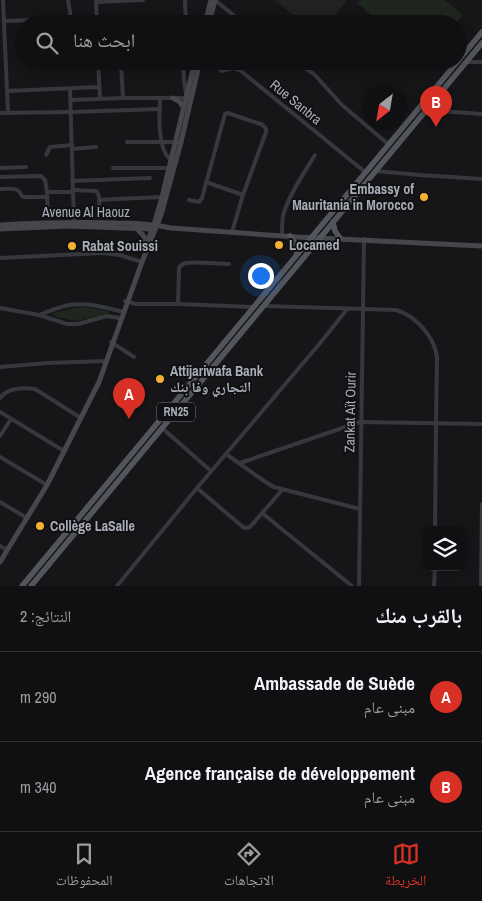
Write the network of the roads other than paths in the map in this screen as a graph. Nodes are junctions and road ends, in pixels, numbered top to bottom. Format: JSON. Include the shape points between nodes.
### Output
{"nodes":[{"id":1,"x":3,"y":0,"type":"edge"},
{"id":2,"x":68,"y":0,"type":"edge"},
{"id":3,"x":143,"y":0,"type":"edge"},
{"id":4,"x":185,"y":0,"type":"edge"},
{"id":5,"x":211,"y":0,"type":"edge"},
{"id":6,"x":215,"y":0,"type":"edge"},
{"id":7,"x":96,"y":1,"type":"edge"},
{"id":8,"x":70,"y":15,"type":"edge"},
{"id":9,"x":96,"y":15,"type":"edge"},
{"id":10,"x":186,"y":15,"type":"edge"},
{"id":11,"x":207,"y":15,"type":"edge"},
{"id":12,"x":211,"y":15,"type":"edge"},
{"id":13,"x":233,"y":15,"type":"edge"},
{"id":14,"x":4,"y":21,"type":"junction"},
{"id":15,"x":15,"y":21,"type":"edge"},
{"id":16,"x":482,"y":32,"type":"edge"},
{"id":17,"x":482,"y":43,"type":"edge"},
{"id":18,"x":467,"y":50,"type":"edge"},
{"id":19,"x":467,"y":62,"type":"joint"},
{"id":20,"x":482,"y":62,"type":"edge"},
{"id":21,"x":98,"y":70,"type":"edge"},
{"id":22,"x":121,"y":70,"type":"edge"},
{"id":23,"x":183,"y":70,"type":"edge"},
{"id":24,"x":194,"y":70,"type":"edge"},
{"id":25,"x":197,"y":70,"type":"edge"},
{"id":26,"x":238,"y":70,"type":"edge"},
{"id":27,"x":308,"y":70,"type":"edge"},
{"id":28,"x":450,"y":70,"type":"edge"},
{"id":29,"x":460,"y":70,"type":"edge"},
{"id":30,"x":99,"y":88,"type":"junction"},
{"id":31,"x":70,"y":89,"type":"junction"},
{"id":32,"x":7,"y":91,"type":"junction"},
{"id":33,"x":100,"y":98,"type":"junction"},
{"id":34,"x":123,"y":98,"type":"junction"},
{"id":35,"x":160,"y":98,"type":"junction"},
{"id":36,"x":173,"y":98,"type":"junction"},
{"id":37,"x":189,"y":98,"type":"junction"},
{"id":38,"x":71,"y":100,"type":"junction"},
{"id":39,"x":428,"y":108,"type":"junction"},
{"id":40,"x":160,"y":109,"type":"junction"},
{"id":41,"x":184,"y":109,"type":"junction"},
{"id":42,"x":71,"y":112,"type":"junction"},
{"id":43,"x":0,"y":113,"type":"edge"},
{"id":44,"x":8,"y":113,"type":"junction"},
{"id":45,"x":482,"y":114,"type":"edge"},
{"id":46,"x":127,"y":142,"type":"dead end"},
{"id":47,"x":162,"y":142,"type":"junction"},
{"id":48,"x":178,"y":142,"type":"junction"},
{"id":49,"x":388,"y":144,"type":"junction"},
{"id":50,"x":96,"y":146,"type":"dead end"},
{"id":51,"x":72,"y":147,"type":"junction"},
{"id":52,"x":46,"y":155,"type":"dead end"},
{"id":53,"x":315,"y":155,"type":"dead end"},
{"id":54,"x":173,"y":161,"type":"junction"},
{"id":55,"x":26,"y":167,"type":"dead end"},
{"id":56,"x":0,"y":168,"type":"edge"},
{"id":57,"x":113,"y":168,"type":"dead end"},
{"id":58,"x":169,"y":168,"type":"junction"},
{"id":59,"x":375,"y":171,"type":"junction"},
{"id":60,"x":365,"y":172,"type":"junction"},
{"id":61,"x":0,"y":177,"type":"edge"},
{"id":62,"x":150,"y":178,"type":"dead end"},
{"id":63,"x":482,"y":180,"type":"edge"},
{"id":64,"x":72,"y":181,"type":"junction"},
{"id":65,"x":206,"y":182,"type":"junction"},
{"id":66,"x":0,"y":189,"type":"edge"},
{"id":67,"x":72,"y":191,"type":"junction"},
{"id":68,"x":47,"y":194,"type":"junction"},
{"id":69,"x":243,"y":195,"type":"junction"},
{"id":70,"x":162,"y":197,"type":"junction"},
{"id":71,"x":99,"y":200,"type":"junction"},
{"id":72,"x":189,"y":200,"type":"dead end"},
{"id":73,"x":99,"y":211,"type":"dead end"},
{"id":74,"x":48,"y":213,"type":"dead end"},
{"id":75,"x":333,"y":222,"type":"junction"},
{"id":76,"x":0,"y":224,"type":"edge"},
{"id":77,"x":74,"y":224,"type":"junction"},
{"id":78,"x":155,"y":227,"type":"junction"},
{"id":79,"x":136,"y":228,"type":"junction"},
{"id":80,"x":0,"y":229,"type":"edge"},
{"id":81,"x":232,"y":232,"type":"junction"},
{"id":82,"x":282,"y":236,"type":"junction"},
{"id":83,"x":290,"y":236,"type":"junction"},
{"id":84,"x":311,"y":237,"type":"junction"},
{"id":85,"x":320,"y":237,"type":"junction"},
{"id":86,"x":340,"y":238,"type":"junction"},
{"id":87,"x":364,"y":239,"type":"junction"},
{"id":88,"x":146,"y":243,"type":"junction"},
{"id":89,"x":482,"y":246,"type":"edge"},
{"id":90,"x":297,"y":254,"type":"junction"},
{"id":91,"x":0,"y":258,"type":"edge"},
{"id":92,"x":141,"y":262,"type":"junction"},
{"id":93,"x":229,"y":264,"type":"dead end"},
{"id":94,"x":127,"y":302,"type":"junction"},
{"id":95,"x":178,"y":304,"type":"junction"},
{"id":96,"x":263,"y":306,"type":"junction"},
{"id":97,"x":252,"y":307,"type":"junction"},
{"id":98,"x":0,"y":308,"type":"edge"},
{"id":99,"x":348,"y":308,"type":"junction"},
{"id":100,"x":362,"y":308,"type":"junction"},
{"id":101,"x":123,"y":312,"type":"junction"},
{"id":102,"x":39,"y":315,"type":"junction"},
{"id":103,"x":119,"y":318,"type":"junction"},
{"id":104,"x":112,"y":342,"type":"junction"},
{"id":105,"x":134,"y":358,"type":"dead end"},
{"id":106,"x":106,"y":360,"type":"junction"},
{"id":107,"x":0,"y":367,"type":"edge"},
{"id":108,"x":0,"y":398,"type":"edge"},
{"id":109,"x":0,"y":412,"type":"edge"},
{"id":110,"x":80,"y":417,"type":"junction"},
{"id":111,"x":11,"y":419,"type":"junction"},
{"id":112,"x":360,"y":422,"type":"junction"},
{"id":113,"x":436,"y":424,"type":"junction"},
{"id":114,"x":482,"y":424,"type":"edge"},
{"id":115,"x":162,"y":428,"type":"junction"},
{"id":116,"x":0,"y":436,"type":"edge"},
{"id":117,"x":63,"y":450,"type":"junction"},
{"id":118,"x":226,"y":454,"type":"junction"},
{"id":119,"x":0,"y":457,"type":"edge"},
{"id":120,"x":240,"y":463,"type":"junction"},
{"id":121,"x":211,"y":471,"type":"junction"},
{"id":122,"x":46,"y":484,"type":"junction"},
{"id":123,"x":197,"y":488,"type":"junction"},
{"id":124,"x":282,"y":490,"type":"junction"},
{"id":125,"x":0,"y":502,"type":"edge"},
{"id":126,"x":482,"y":504,"type":"edge"},
{"id":127,"x":360,"y":509,"type":"junction"},
{"id":128,"x":262,"y":513,"type":"junction"},
{"id":129,"x":26,"y":517,"type":"junction"},
{"id":130,"x":436,"y":526,"type":"edge"},
{"id":131,"x":4,"y":548,"type":"edge"},
{"id":132,"x":0,"y":558,"type":"edge"},
{"id":133,"x":0,"y":562,"type":"edge"},
{"id":134,"x":435,"y":571,"type":"edge"},
{"id":135,"x":22,"y":586,"type":"edge"},
{"id":136,"x":31,"y":586,"type":"edge"},
{"id":137,"x":117,"y":586,"type":"edge"},
{"id":138,"x":352,"y":586,"type":"edge"},
{"id":139,"x":359,"y":586,"type":"edge"},
{"id":140,"x":434,"y":586,"type":"edge"},
{"id":141,"x":482,"y":586,"type":"edge"}],
"edges":[{"from":1,"to":14,"type":"street"},
{"from":2,"to":8,"type":"street"},
{"from":3,"to":7,"type":"street"},
{"from":4,"to":10,"type":"street"},
{"from":5,"to":11,"type":"main road"},
{"from":6,"to":12,"type":"main road"},
{"from":6,"to":13,"type":"street"},
{"from":7,"to":9,"type":"street"},
{"from":14,"to":15,"type":"street"},
{"from":14,"to":32,"type":"street"},
{"from":16,"to":18,"type":"main road","number":"RN25"},
{"from":17,"to":19,"type":"main road","number":"RN25"},
{"from":19,"to":20,"type":"street"},
{"from":21,"to":30,"type":"street"},
{"from":22,"to":34,"type":"street"},
{"from":23,"to":37,"type":"street"},
{"from":24,"to":37,"type":"main road"},
{"from":25,"to":37,"type":"main road"},
{"from":26,"to":60,"type":"street","name":"Rue Sanbra"},
{"from":27,"to":49,"type":"street","via":[[342,105]]},
{"from":28,"to":49,"type":"main road","number":"RN25"},
{"from":29,"to":39,"type":"main road","number":"RN25"},
{"from":30,"to":31,"type":"street"},
{"from":30,"to":33,"type":"street"},
{"from":31,"to":32,"type":"street"},
{"from":31,"to":38,"type":"street"},
{"from":32,"to":44,"type":"street"},
{"from":33,"to":34,"type":"street"},
{"from":33,"to":38,"type":"street"},
{"from":34,"to":35,"type":"street"},
{"from":35,"to":36,"type":"street"},
{"from":35,"to":40,"type":"street"},
{"from":36,"to":37,"type":"street"},
{"from":36,"to":41,"type":"main road"},
{"from":37,"to":41,"type":"main road"},
{"from":37,"to":48,"type":"main road"},
{"from":38,"to":42,"type":"street"},
{"from":39,"to":45,"type":"street"},
{"from":39,"to":59,"type":"main road","number":"RN25"},
{"from":40,"to":42,"type":"street"},
{"from":40,"to":47,"type":"street"},
{"from":41,"to":48,"type":"main road"},
{"from":42,"to":44,"type":"street"},
{"from":42,"to":51,"type":"street"},
{"from":43,"to":44,"type":"street"},
{"from":46,"to":47,"type":"street"},
{"from":47,"to":48,"type":"street"},
{"from":47,"to":54,"type":"street","via":[[166,156]]},
{"from":48,"to":54,"type":"main road"},
{"from":49,"to":60,"type":"main road","number":"RN25"},
{"from":50,"to":51,"type":"street"},
{"from":51,"to":52,"type":"street","via":[[50,147]]},
{"from":51,"to":64,"type":"street"},
{"from":53,"to":82,"type":"street","via":[[285,210]]},
{"from":54,"to":58,"type":"main road"},
{"from":54,"to":78,"type":"main road"},
{"from":55,"to":56,"type":"street"},
{"from":57,"to":58,"type":"street"},
{"from":58,"to":70,"type":"main road"},
{"from":59,"to":63,"type":"street"},
{"from":59,"to":75,"type":"main road","number":"RN25"},
{"from":60,"to":84,"type":"main road","number":"RN25"},
{"from":61,"to":68,"type":"street","via":[[41,176],[45,180]]},
{"from":62,"to":64,"type":"street"},
{"from":64,"to":67,"type":"street"},
{"from":65,"to":69,"type":"street"},
{"from":65,"to":69,"type":"street","via":[[225,114],[263,125],[266,132]]},
{"from":65,"to":72,"type":"street","via":[[201,200]]},
{"from":66,"to":68,"type":"street","via":[[17,190],[24,197]]},
{"from":67,"to":68,"type":"street"},
{"from":67,"to":71,"type":"street","via":[[96,191]]},
{"from":67,"to":77,"type":"street"},
{"from":68,"to":74,"type":"street"},
{"from":69,"to":81,"type":"street"},
{"from":70,"to":71,"type":"street"},
{"from":70,"to":78,"type":"main road"},
{"from":71,"to":73,"type":"street"},
{"from":75,"to":85,"type":"main road","number":"RN25"},
{"from":75,"to":86,"type":"main road"},
{"from":76,"to":77,"type":"main road","name":"Avenue Al Haouz"},
{"from":77,"to":78,"type":"main road","name":"Avenue Al Haouz"},
{"from":77,"to":79,"type":"main road","name":"Avenue Al Haouz"},
{"from":77,"to":80,"type":"main road","name":"Avenue Al Haouz"},
{"from":78,"to":79,"type":"main road","name":"Avenue Al Haouz"},
{"from":78,"to":81,"type":"main road","name":"Avenue Al Haouz"},
{"from":78,"to":88,"type":"main road"},
{"from":78,"to":92,"type":"main road"},
{"from":79,"to":88,"type":"main road"},
{"from":81,"to":82,"type":"main road","name":"Avenue Al Haouz"},
{"from":82,"to":83,"type":"main road","name":"Avenue Al Haouz"},
{"from":83,"to":84,"type":"main road","name":"Avenue Al Haouz"},
{"from":83,"to":90,"type":"main road"},
{"from":84,"to":85,"type":"main road","name":"Avenue Al Haouz"},
{"from":84,"to":90,"type":"main road","number":"RN25"},
{"from":85,"to":86,"type":"main road","name":"Avenue Al Haouz"},
{"from":85,"to":96,"type":"main road","number":"RN25"},
{"from":86,"to":87,"type":"main road","name":"Avenue Al Haouz"},
{"from":87,"to":89,"type":"main road","name":"Avenue Al Haouz"},
{"from":87,"to":100,"type":"street","name":"Zankat Aït Ourir"},
{"from":88,"to":92,"type":"main road"},
{"from":90,"to":97,"type":"main road","number":"RN25"},
{"from":91,"to":92,"type":"street","via":[[102,253]]},
{"from":92,"to":94,"type":"main road"},
{"from":93,"to":95,"type":"street","via":[[182,264],[179,268]]},
{"from":94,"to":95,"type":"street"},
{"from":94,"to":101,"type":"main road"},
{"from":95,"to":97,"type":"street"},
{"from":96,"to":99,"type":"street"},
{"from":96,"to":115,"type":"main road","number":"RN25"},
{"from":97,"to":135,"type":"main road","number":"RN25"},
{"from":98,"to":102,"type":"street"},
{"from":99,"to":100,"type":"street"},
{"from":99,"to":118,"type":"street"},
{"from":100,"to":112,"type":"street","name":"Zankat Aït Ourir"},
{"from":100,"to":113,"type":"street","via":[[401,312],[428,334],[437,358]]},
{"from":101,"to":102,"type":"street","via":[[82,304]]},
{"from":101,"to":103,"type":"main road"},
{"from":101,"to":104,"type":"main road"},
{"from":102,"to":103,"type":"street","via":[[67,324],[107,316]]},
{"from":103,"to":104,"type":"main road"},
{"from":104,"to":105,"type":"street"},
{"from":104,"to":106,"type":"main road"},
{"from":106,"to":107,"type":"street"},
{"from":106,"to":110,"type":"main road","via":[[96,390]]},
{"from":108,"to":110,"type":"street","via":[[10,390],[35,389]]},
{"from":109,"to":111,"type":"street"},
{"from":110,"to":117,"type":"main road"},
{"from":111,"to":116,"type":"street"},
{"from":111,"to":117,"type":"street"},
{"from":112,"to":113,"type":"street"},
{"from":112,"to":120,"type":"street"},
{"from":112,"to":127,"type":"street","name":"Zankat Aït Ourir"},
{"from":113,"to":114,"type":"street"},
{"from":113,"to":130,"type":"street"},
{"from":115,"to":121,"type":"street"},
{"from":115,"to":136,"type":"main road","number":"RN25"},
{"from":117,"to":122,"type":"main road"},
{"from":118,"to":120,"type":"street"},
{"from":118,"to":121,"type":"street"},
{"from":119,"to":122,"type":"street"},
{"from":120,"to":124,"type":"street"},
{"from":121,"to":123,"type":"street"},
{"from":122,"to":129,"type":"main road"},
{"from":123,"to":128,"type":"street","via":[[246,528]]},
{"from":123,"to":137,"type":"street"},
{"from":124,"to":127,"type":"street"},
{"from":124,"to":128,"type":"street"},
{"from":125,"to":129,"type":"street"},
{"from":126,"to":141,"type":"street"},
{"from":127,"to":139,"type":"street","name":"Zankat Aït Ourir"},
{"from":128,"to":138,"type":"street"},
{"from":129,"to":131,"type":"main road"},
{"from":131,"to":132,"type":"main road"},
{"from":131,"to":133,"type":"main road"},
{"from":134,"to":140,"type":"street"}]}
